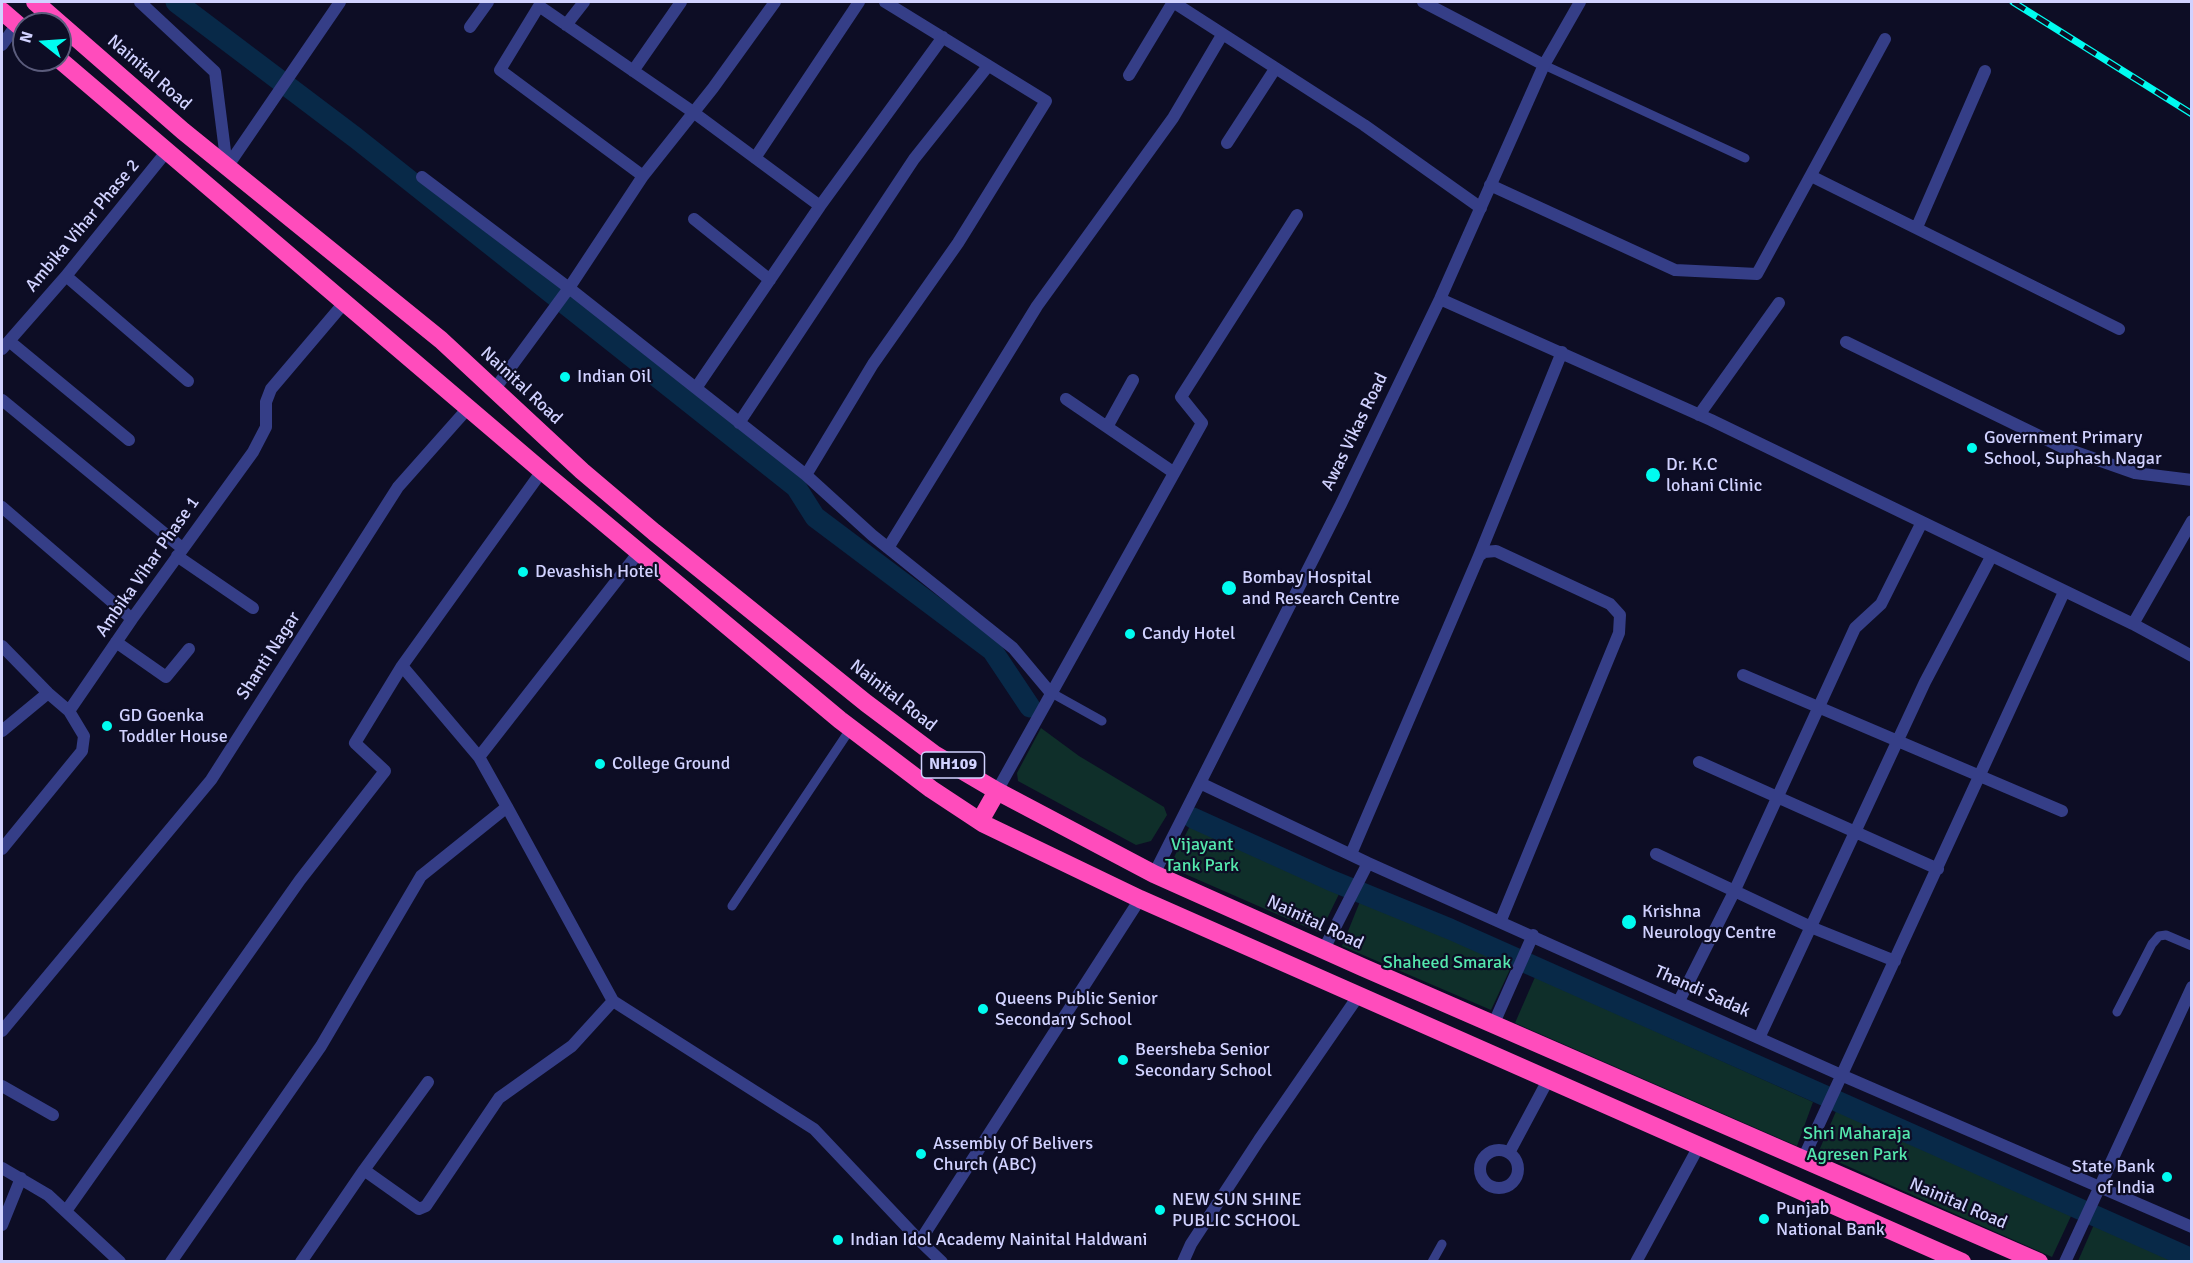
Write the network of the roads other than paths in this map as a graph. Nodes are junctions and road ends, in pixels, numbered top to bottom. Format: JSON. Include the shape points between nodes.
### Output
{"nodes":[{"id":1,"x":34,"y":2,"type":"edge"},
{"id":2,"x":140,"y":2,"type":"edge"},
{"id":3,"x":340,"y":2,"type":"edge"},
{"id":4,"x":488,"y":2,"type":"edge"},
{"id":5,"x":584,"y":2,"type":"edge"},
{"id":6,"x":681,"y":2,"type":"edge"},
{"id":7,"x":775,"y":2,"type":"edge"},
{"id":8,"x":859,"y":2,"type":"edge"},
{"id":9,"x":885,"y":2,"type":"edge"},
{"id":10,"x":1173,"y":2,"type":"edge"},
{"id":11,"x":1423,"y":2,"type":"edge"},
{"id":12,"x":1580,"y":2,"type":"edge"},
{"id":13,"x":567,"y":25,"type":"junction"},
{"id":14,"x":470,"y":27,"type":"dead end"},
{"id":15,"x":1222,"y":35,"type":"junction"},
{"id":16,"x":943,"y":37,"type":"junction"},
{"id":17,"x":1885,"y":39,"type":"dead end"},
{"id":18,"x":1545,"y":65,"type":"junction"},
{"id":19,"x":988,"y":66,"type":"junction"},
{"id":20,"x":1275,"y":69,"type":"junction"},
{"id":21,"x":72,"y":70,"type":"edge"},
{"id":22,"x":633,"y":71,"type":"junction"},
{"id":23,"x":1985,"y":71,"type":"dead end"},
{"id":24,"x":1129,"y":75,"type":"dead end"},
{"id":25,"x":693,"y":112,"type":"junction"},
{"id":26,"x":183,"y":131,"type":"junction"},
{"id":27,"x":1227,"y":142,"type":"dead end"},
{"id":28,"x":167,"y":151,"type":"junction"},
{"id":29,"x":755,"y":158,"type":"junction"},
{"id":30,"x":1745,"y":158,"type":"dead end"},
{"id":31,"x":227,"y":167,"type":"junction"},
{"id":32,"x":643,"y":176,"type":"junction"},
{"id":33,"x":1811,"y":176,"type":"junction"},
{"id":34,"x":422,"y":177,"type":"dead end"},
{"id":35,"x":1490,"y":186,"type":"junction"},
{"id":36,"x":212,"y":188,"type":"junction"},
{"id":37,"x":820,"y":206,"type":"junction"},
{"id":38,"x":1481,"y":208,"type":"junction"},
{"id":39,"x":1297,"y":216,"type":"dead end"},
{"id":40,"x":694,"y":219,"type":"dead end"},
{"id":41,"x":1917,"y":227,"type":"junction"},
{"id":42,"x":66,"y":276,"type":"junction"},
{"id":43,"x":366,"y":280,"type":"junction"},
{"id":44,"x":770,"y":280,"type":"junction"},
{"id":45,"x":563,"y":296,"type":"junction"},
{"id":46,"x":1440,"y":299,"type":"junction"},
{"id":47,"x":344,"y":303,"type":"junction"},
{"id":48,"x":1779,"y":303,"type":"dead end"},
{"id":49,"x":2119,"y":329,"type":"dead end"},
{"id":50,"x":1846,"y":342,"type":"dead end"},
{"id":51,"x":5,"y":345,"type":"edge"},
{"id":52,"x":1562,"y":352,"type":"junction"},
{"id":53,"x":1133,"y":380,"type":"dead end"},
{"id":54,"x":188,"y":381,"type":"dead end"},
{"id":55,"x":696,"y":388,"type":"junction"},
{"id":56,"x":494,"y":390,"type":"junction"},
{"id":57,"x":1066,"y":399,"type":"dead end"},
{"id":58,"x":2,"y":400,"type":"edge"},
{"id":59,"x":469,"y":407,"type":"junction"},
{"id":60,"x":1699,"y":414,"type":"junction"},
{"id":61,"x":739,"y":423,"type":"junction"},
{"id":62,"x":1107,"y":427,"type":"junction"},
{"id":63,"x":129,"y":440,"type":"dead end"},
{"id":64,"x":542,"y":471,"type":"junction"},
{"id":65,"x":1173,"y":472,"type":"junction"},
{"id":66,"x":806,"y":475,"type":"junction"},
{"id":67,"x":2192,"y":480,"type":"edge"},
{"id":68,"x":2,"y":507,"type":"edge"},
{"id":69,"x":2192,"y":521,"type":"edge"},
{"id":70,"x":1921,"y":524,"type":"junction"},
{"id":71,"x":888,"y":548,"type":"junction"},
{"id":72,"x":179,"y":552,"type":"junction"},
{"id":73,"x":639,"y":552,"type":"junction"},
{"id":74,"x":1479,"y":556,"type":"junction"},
{"id":75,"x":1991,"y":557,"type":"junction"},
{"id":76,"x":2064,"y":592,"type":"junction"},
{"id":77,"x":254,"y":608,"type":"dead end"},
{"id":78,"x":132,"y":619,"type":"junction"},
{"id":79,"x":2133,"y":624,"type":"junction"},
{"id":80,"x":116,"y":642,"type":"junction"},
{"id":81,"x":2,"y":646,"type":"edge"},
{"id":82,"x":189,"y":649,"type":"dead end"},
{"id":83,"x":2192,"y":656,"type":"edge"},
{"id":84,"x":402,"y":666,"type":"junction"},
{"id":85,"x":1743,"y":675,"type":"dead end"},
{"id":86,"x":1050,"y":692,"type":"junction"},
{"id":87,"x":48,"y":693,"type":"junction"},
{"id":88,"x":1818,"y":705,"type":"junction"},
{"id":89,"x":69,"y":711,"type":"junction"},
{"id":90,"x":1102,"y":721,"type":"dead end"},
{"id":91,"x":851,"y":728,"type":"junction"},
{"id":92,"x":2,"y":731,"type":"edge"},
{"id":93,"x":1898,"y":741,"type":"junction"},
{"id":94,"x":479,"y":757,"type":"junction"},
{"id":95,"x":1700,"y":762,"type":"dead end"},
{"id":96,"x":1980,"y":778,"type":"junction"},
{"id":97,"x":1200,"y":783,"type":"junction"},
{"id":98,"x":997,"y":791,"type":"junction"},
{"id":99,"x":1778,"y":797,"type":"junction"},
{"id":100,"x":507,"y":807,"type":"junction"},
{"id":101,"x":2062,"y":812,"type":"dead end"},
{"id":102,"x":980,"y":821,"type":"junction"},
{"id":103,"x":1855,"y":832,"type":"junction"},
{"id":104,"x":2,"y":849,"type":"edge"},
{"id":105,"x":1351,"y":854,"type":"junction"},
{"id":106,"x":1656,"y":854,"type":"dead end"},
{"id":107,"x":1368,"y":863,"type":"junction"},
{"id":108,"x":1938,"y":869,"type":"junction"},
{"id":109,"x":1154,"y":873,"type":"junction"},
{"id":110,"x":1734,"y":892,"type":"junction"},
{"id":111,"x":1140,"y":899,"type":"junction"},
{"id":112,"x":732,"y":906,"type":"dead end"},
{"id":113,"x":1501,"y":920,"type":"junction"},
{"id":114,"x":1813,"y":927,"type":"junction"},
{"id":115,"x":1533,"y":935,"type":"junction"},
{"id":116,"x":2192,"y":946,"type":"edge"},
{"id":117,"x":1324,"y":949,"type":"junction"},
{"id":118,"x":1895,"y":961,"type":"junction"},
{"id":119,"x":1373,"y":972,"type":"junction"},
{"id":120,"x":2192,"y":987,"type":"edge"},
{"id":121,"x":1359,"y":995,"type":"junction"},
{"id":122,"x":613,"y":1000,"type":"junction"},
{"id":123,"x":1678,"y":1001,"type":"junction"},
{"id":124,"x":2117,"y":1012,"type":"dead end"},
{"id":125,"x":1494,"y":1023,"type":"junction"},
{"id":126,"x":2,"y":1031,"type":"edge"},
{"id":127,"x":1759,"y":1038,"type":"junction"},
{"id":128,"x":1841,"y":1075,"type":"junction"},
{"id":129,"x":1548,"y":1080,"type":"junction"},
{"id":130,"x":428,"y":1082,"type":"dead end"},
{"id":131,"x":2,"y":1086,"type":"edge"},
{"id":132,"x":53,"y":1115,"type":"dead end"},
{"id":133,"x":1699,"y":1146,"type":"junction"},
{"id":134,"x":1509,"y":1153,"type":"dead end"},
{"id":135,"x":1803,"y":1159,"type":"junction"},
{"id":136,"x":2,"y":1167,"type":"edge"},
{"id":137,"x":364,"y":1170,"type":"junction"},
{"id":138,"x":21,"y":1178,"type":"junction"},
{"id":139,"x":2099,"y":1186,"type":"junction"},
{"id":140,"x":66,"y":1210,"type":"junction"},
{"id":141,"x":2,"y":1225,"type":"edge"},
{"id":142,"x":2192,"y":1227,"type":"edge"},
{"id":143,"x":920,"y":1241,"type":"junction"},
{"id":144,"x":1443,"y":1244,"type":"dead end"},
{"id":145,"x":2037,"y":1261,"type":"edge"},
{"id":146,"x":120,"y":1262,"type":"edge"},
{"id":147,"x":171,"y":1262,"type":"edge"},
{"id":148,"x":301,"y":1262,"type":"edge"},
{"id":149,"x":942,"y":1262,"type":"edge"},
{"id":150,"x":1183,"y":1262,"type":"edge"},
{"id":151,"x":1432,"y":1262,"type":"edge"},
{"id":152,"x":1636,"y":1262,"type":"edge"},
{"id":153,"x":1962,"y":1262,"type":"edge"},
{"id":154,"x":2065,"y":1262,"type":"edge"}],
"edges":[{"from":1,"to":26,"type":"highway","name":"Nainital Road","number":"NH109"},
{"from":2,"to":31,"type":"street","via":[[215,72]]},
{"from":3,"to":31,"type":"street"},
{"from":4,"to":14,"type":"street"},
{"from":5,"to":13,"type":"street"},
{"from":6,"to":22,"type":"street"},
{"from":7,"to":25,"type":"street"},
{"from":8,"to":29,"type":"street"},
{"from":9,"to":16,"type":"street"},
{"from":10,"to":15,"type":"street"},
{"from":10,"to":24,"type":"street"},
{"from":11,"to":18,"type":"street"},
{"from":12,"to":18,"type":"street","name":"Awas Vikas Road"},
{"from":13,"to":22,"type":"street"},
{"from":13,"to":32,"type":"street","via":[[539,6],[500,70]]},
{"from":15,"to":20,"type":"street"},
{"from":15,"to":71,"type":"street","via":[[1173,118],[1037,306]]},
{"from":16,"to":19,"type":"street"},
{"from":16,"to":37,"type":"street"},
{"from":17,"to":33,"type":"street"},
{"from":18,"to":30,"type":"lane"},
{"from":18,"to":35,"type":"street","name":"Awas Vikas Road"},
{"from":19,"to":61,"type":"street","via":[[914,159]]},
{"from":19,"to":66,"type":"street","via":[[1046,101],[958,243],[873,364]]},
{"from":20,"to":27,"type":"street"},
{"from":20,"to":38,"type":"street","via":[[1364,125]]},
{"from":21,"to":28,"type":"highway","number":"NH109"},
{"from":22,"to":25,"type":"street"},
{"from":23,"to":41,"type":"street"},
{"from":25,"to":29,"type":"street"},
{"from":25,"to":32,"type":"street"},
{"from":26,"to":28,"type":"highway"},
{"from":26,"to":31,"type":"highway","name":"Nainital Road","number":"NH109"},
{"from":28,"to":36,"type":"highway","number":"NH109"},
{"from":28,"to":42,"type":"street","name":"Ambika Vihar Phase 2"},
{"from":29,"to":37,"type":"street"},
{"from":31,"to":36,"type":"highway"},
{"from":31,"to":43,"type":"highway","name":"Nainital Road","number":"NH109"},
{"from":32,"to":45,"type":"street"},
{"from":33,"to":35,"type":"street","via":[[1757,274],[1675,270]]},
{"from":33,"to":41,"type":"street"},
{"from":34,"to":45,"type":"street"},
{"from":35,"to":38,"type":"street","name":"Awas Vikas Road"},
{"from":36,"to":47,"type":"highway","number":"NH109"},
{"from":37,"to":44,"type":"street"},
{"from":38,"to":46,"type":"street","name":"Awas Vikas Road"},
{"from":39,"to":65,"type":"street","via":[[1181,396],[1202,423]]},
{"from":40,"to":44,"type":"street"},
{"from":41,"to":49,"type":"street"},
{"from":42,"to":51,"type":"street","name":"Ambika Vihar Phase 2"},
{"from":42,"to":54,"type":"street"},
{"from":43,"to":47,"type":"highway"},
{"from":43,"to":56,"type":"highway","name":"Nainital Road","number":"NH109","via":[[441,340]]},
{"from":44,"to":55,"type":"street"},
{"from":45,"to":55,"type":"street"},
{"from":45,"to":56,"type":"street"},
{"from":46,"to":52,"type":"street"},
{"from":46,"to":97,"type":"street","name":"Awas Vikas Road"},
{"from":47,"to":59,"type":"highway","number":"NH109"},
{"from":47,"to":72,"type":"street","name":"Ambika Vihar Phase 1","via":[[271,389],[266,402],[266,427],[253,452]]},
{"from":48,"to":60,"type":"street"},
{"from":50,"to":67,"type":"street","via":[[2064,448],[2135,473]]},
{"from":51,"to":63,"type":"street"},
{"from":52,"to":60,"type":"street"},
{"from":52,"to":74,"type":"street"},
{"from":53,"to":62,"type":"street"},
{"from":55,"to":61,"type":"street"},
{"from":56,"to":98,"type":"highway","name":"Nainital Road","number":"NH109","via":[[582,471],[866,703],[934,754]]},
{"from":57,"to":62,"type":"street"},
{"from":58,"to":72,"type":"street"},
{"from":59,"to":64,"type":"highway","number":"NH109"},
{"from":59,"to":126,"type":"street","name":"Shanti Nagar","via":[[398,487],[211,780]]},
{"from":60,"to":70,"type":"street"},
{"from":61,"to":66,"type":"street"},
{"from":62,"to":65,"type":"street"},
{"from":64,"to":73,"type":"highway","number":"NH109"},
{"from":64,"to":84,"type":"street"},
{"from":65,"to":86,"type":"street"},
{"from":66,"to":71,"type":"street"},
{"from":68,"to":78,"type":"street"},
{"from":69,"to":79,"type":"street"},
{"from":70,"to":75,"type":"street"},
{"from":70,"to":88,"type":"street","via":[[1881,604],[1855,628]]},
{"from":71,"to":86,"type":"street","via":[[1012,648]]},
{"from":72,"to":77,"type":"street"},
{"from":72,"to":78,"type":"street","name":"Ambika Vihar Phase 1"},
{"from":73,"to":91,"type":"highway","number":"NH109"},
{"from":73,"to":94,"type":"street"},
{"from":74,"to":105,"type":"street"},
{"from":74,"to":113,"type":"street","via":[[1496,551],[1610,604],[1620,615],[1619,633]]},
{"from":75,"to":76,"type":"street"},
{"from":75,"to":93,"type":"street"},
{"from":76,"to":79,"type":"street"},
{"from":76,"to":96,"type":"street"},
{"from":78,"to":80,"type":"street","name":"Ambika Vihar Phase 1"},
{"from":79,"to":83,"type":"street"},
{"from":80,"to":82,"type":"street","via":[[166,677]]},
{"from":80,"to":89,"type":"street","name":"Ambika Vihar Phase 1"},
{"from":81,"to":87,"type":"street"},
{"from":84,"to":94,"type":"street"},
{"from":84,"to":140,"type":"street","via":[[355,743],[385,771],[300,880]]},
{"from":85,"to":88,"type":"street"},
{"from":86,"to":90,"type":"lane"},
{"from":86,"to":98,"type":"street"},
{"from":87,"to":89,"type":"street"},
{"from":87,"to":92,"type":"street"},
{"from":88,"to":93,"type":"street"},
{"from":88,"to":99,"type":"street"},
{"from":89,"to":104,"type":"street","via":[[84,736],[82,751]]},
{"from":91,"to":102,"type":"highway","number":"NH109"},
{"from":91,"to":112,"type":"lane"},
{"from":93,"to":96,"type":"street"},
{"from":93,"to":103,"type":"street"},
{"from":94,"to":100,"type":"street"},
{"from":95,"to":99,"type":"street"},
{"from":96,"to":101,"type":"street"},
{"from":96,"to":108,"type":"street"},
{"from":97,"to":105,"type":"street","name":"Thandi Sadak"},
{"from":97,"to":109,"type":"street","name":"Awas Vikas Road"},
{"from":98,"to":102,"type":"highway"},
{"from":98,"to":109,"type":"highway","name":"Nainital Road","number":"NH109"},
{"from":99,"to":103,"type":"street"},
{"from":99,"to":110,"type":"street"},
{"from":100,"to":122,"type":"street"},
{"from":100,"to":147,"type":"street","via":[[421,876],[321,1046]]},
{"from":102,"to":111,"type":"highway","number":"NH109"},
{"from":103,"to":108,"type":"street"},
{"from":103,"to":114,"type":"street"},
{"from":105,"to":107,"type":"street","name":"Thandi Sadak"},
{"from":106,"to":110,"type":"street"},
{"from":107,"to":113,"type":"street","name":"Thandi Sadak"},
{"from":107,"to":117,"type":"street"},
{"from":108,"to":118,"type":"street"},
{"from":109,"to":111,"type":"highway"},
{"from":109,"to":117,"type":"highway","name":"Nainital Road","number":"NH109"},
{"from":110,"to":114,"type":"street"},
{"from":110,"to":123,"type":"street"},
{"from":111,"to":121,"type":"highway","number":"NH109"},
{"from":111,"to":143,"type":"street"},
{"from":113,"to":115,"type":"street","name":"Thandi Sadak"},
{"from":114,"to":118,"type":"street"},
{"from":114,"to":127,"type":"street"},
{"from":115,"to":123,"type":"street","name":"Thandi Sadak"},
{"from":115,"to":125,"type":"street"},
{"from":116,"to":124,"type":"lane","via":[[2160,936],[2152,944]]},
{"from":117,"to":119,"type":"highway","name":"Nainital Road","number":"NH109"},
{"from":118,"to":128,"type":"street"},
{"from":119,"to":121,"type":"highway"},
{"from":119,"to":125,"type":"highway","name":"Nainital Road","number":"NH109"},
{"from":120,"to":139,"type":"street"},
{"from":121,"to":129,"type":"highway","number":"NH109"},
{"from":121,"to":150,"type":"street","via":[[1258,1140]]},
{"from":122,"to":137,"type":"street","via":[[572,1046],[499,1098],[426,1206],[419,1209]]},
{"from":122,"to":143,"type":"street","via":[[814,1130]]},
{"from":123,"to":127,"type":"street","name":"Thandi Sadak"},
{"from":125,"to":135,"type":"highway","name":"Nainital Road","number":"NH109"},
{"from":127,"to":128,"type":"street","name":"Thandi Sadak"},
{"from":128,"to":135,"type":"street"},
{"from":128,"to":139,"type":"street","name":"Thandi Sadak"},
{"from":129,"to":133,"type":"highway","number":"NH109"},
{"from":129,"to":134,"type":"street"},
{"from":130,"to":137,"type":"street"},
{"from":131,"to":132,"type":"street"},
{"from":133,"to":152,"type":"street"},
{"from":133,"to":153,"type":"highway","number":"NH109"},
{"from":135,"to":145,"type":"highway","name":"Nainital Road","number":"NH109"},
{"from":136,"to":138,"type":"street"},
{"from":137,"to":148,"type":"street"},
{"from":138,"to":140,"type":"street"},
{"from":138,"to":141,"type":"street"},
{"from":139,"to":142,"type":"street","name":"Thandi Sadak"},
{"from":139,"to":154,"type":"street"},
{"from":140,"to":146,"type":"street"},
{"from":143,"to":149,"type":"street"},
{"from":144,"to":151,"type":"lane"}]}
